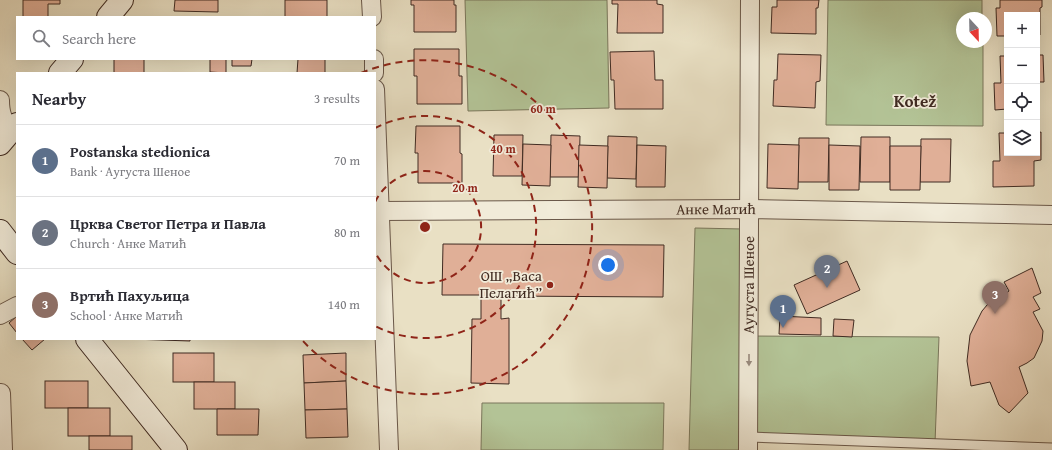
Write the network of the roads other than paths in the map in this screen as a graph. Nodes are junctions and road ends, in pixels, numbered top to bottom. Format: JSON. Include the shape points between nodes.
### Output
{"nodes":[{"id":1,"x":122,"y":0,"type":"edge"},
{"id":2,"x":371,"y":0,"type":"edge"},
{"id":3,"x":750,"y":0,"type":"edge"},
{"id":4,"x":109,"y":16,"type":"edge"},
{"id":5,"x":372,"y":16,"type":"edge"},
{"id":6,"x":71,"y":60,"type":"edge"},
{"id":7,"x":374,"y":60,"type":"edge"},
{"id":8,"x":61,"y":72,"type":"edge"},
{"id":9,"x":374,"y":72,"type":"edge"},
{"id":10,"x":0,"y":100,"type":"edge"},
{"id":11,"x":376,"y":128,"type":"edge"},
{"id":12,"x":9,"y":133,"type":"edge"},
{"id":13,"x":378,"y":205,"type":"edge"},
{"id":14,"x":750,"y":210,"type":"junction"},
{"id":15,"x":1052,"y":215,"type":"edge"},
{"id":16,"x":0,"y":231,"type":"edge"},
{"id":17,"x":16,"y":251,"type":"edge"},
{"id":18,"x":16,"y":307,"type":"edge"},
{"id":19,"x":0,"y":315,"type":"edge"},
{"id":20,"x":88,"y":340,"type":"edge"},
{"id":21,"x":1,"y":393,"type":"dead end"},
{"id":22,"x":748,"y":443,"type":"edge"},
{"id":23,"x":1052,"y":448,"type":"edge"},
{"id":24,"x":3,"y":450,"type":"edge"},
{"id":25,"x":176,"y":450,"type":"edge"},
{"id":26,"x":389,"y":450,"type":"edge"}],
"edges":[{"from":1,"to":4,"type":"street"},
{"from":2,"to":5,"type":"street"},
{"from":3,"to":14,"type":"street","name":"Аугуста Шеное"},
{"from":6,"to":8,"type":"street"},
{"from":7,"to":9,"type":"street"},
{"from":10,"to":12,"type":"street","via":[[0,112]]},
{"from":11,"to":13,"type":"street"},
{"from":13,"to":14,"type":"street","name":"Анке Матић"},
{"from":13,"to":26,"type":"street"},
{"from":14,"to":15,"type":"street","name":"Анке Матић"},
{"from":14,"to":22,"type":"street","name":"Аугуста Шеное","one_way":true},
{"from":16,"to":17,"type":"street"},
{"from":18,"to":19,"type":"street"},
{"from":20,"to":25,"type":"street"},
{"from":21,"to":24,"type":"street"},
{"from":22,"to":23,"type":"lane"}]}
